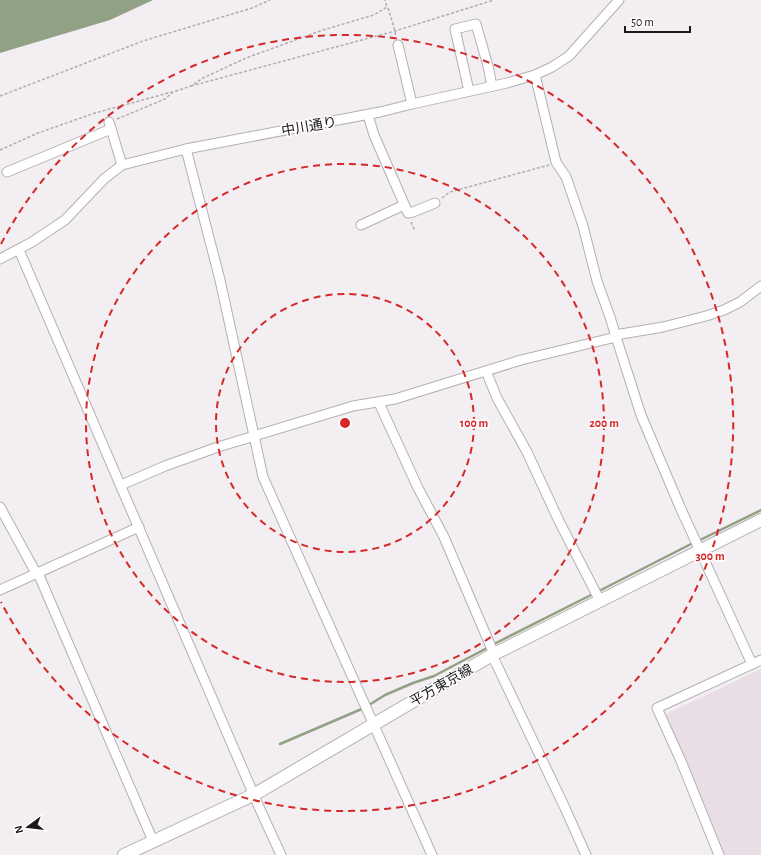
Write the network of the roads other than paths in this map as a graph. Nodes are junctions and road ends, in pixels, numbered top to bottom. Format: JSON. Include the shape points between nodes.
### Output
{"nodes":[{"id":1,"x":619,"y":0,"type":"edge"},
{"id":2,"x":398,"y":45,"type":"dead end"},
{"id":3,"x":535,"y":75,"type":"junction"},
{"id":4,"x":492,"y":86,"type":"junction"},
{"id":5,"x":469,"y":91,"type":"junction"},
{"id":6,"x":412,"y":104,"type":"junction"},
{"id":7,"x":368,"y":115,"type":"junction"},
{"id":8,"x":186,"y":149,"type":"junction"},
{"id":9,"x":122,"y":165,"type":"junction"},
{"id":10,"x":7,"y":172,"type":"dead end"},
{"id":11,"x":435,"y":203,"type":"road end"},
{"id":12,"x":404,"y":205,"type":"junction"},
{"id":13,"x":360,"y":224,"type":"dead end"},
{"id":14,"x":19,"y":250,"type":"junction"},
{"id":15,"x":0,"y":259,"type":"edge"},
{"id":16,"x":761,"y":286,"type":"edge"},
{"id":17,"x":615,"y":336,"type":"junction"},
{"id":18,"x":486,"y":371,"type":"junction"},
{"id":19,"x":379,"y":403,"type":"junction"},
{"id":20,"x":254,"y":436,"type":"junction"},
{"id":21,"x":121,"y":485,"type":"junction"},
{"id":22,"x":0,"y":507,"type":"edge"},
{"id":23,"x":761,"y":520,"type":"edge"},
{"id":24,"x":139,"y":527,"type":"junction"},
{"id":25,"x":700,"y":551,"type":"junction"},
{"id":26,"x":37,"y":573,"type":"junction"},
{"id":27,"x":0,"y":590,"type":"edge"},
{"id":28,"x":600,"y":601,"type":"junction"},
{"id":29,"x":493,"y":655,"type":"junction"},
{"id":30,"x":761,"y":660,"type":"edge"},
{"id":31,"x":752,"y":664,"type":"junction"},
{"id":32,"x":374,"y":725,"type":"junction"},
{"id":33,"x":255,"y":794,"type":"junction"},
{"id":34,"x":153,"y":841,"type":"junction"},
{"id":35,"x":124,"y":855,"type":"edge"},
{"id":36,"x":282,"y":855,"type":"edge"},
{"id":37,"x":432,"y":855,"type":"edge"},
{"id":38,"x":586,"y":855,"type":"edge"},
{"id":39,"x":719,"y":855,"type":"edge"}],
"edges":[{"from":1,"to":3,"type":"street","name":"中川通り","via":[[568,56]]},
{"from":2,"to":6,"type":"street"},
{"from":3,"to":4,"type":"street","name":"中川通り"},
{"from":3,"to":17,"type":"street","via":[[556,162],[566,177],[583,226],[597,282]]},
{"from":4,"to":5,"type":"street","name":"中川通り"},
{"from":4,"to":5,"type":"street","via":[[476,24],[455,29]]},
{"from":5,"to":6,"type":"street","name":"中川通り"},
{"from":6,"to":7,"type":"street","name":"中川通り"},
{"from":7,"to":8,"type":"street","name":"中川通り"},
{"from":7,"to":12,"type":"street"},
{"from":8,"to":9,"type":"street","name":"中川通り"},
{"from":8,"to":20,"type":"street","via":[[220,280]]},
{"from":9,"to":10,"type":"street","via":[[112,123]]},
{"from":9,"to":14,"type":"street","name":"中川通り","via":[[104,179],[65,220]]},
{"from":11,"to":12,"type":"street","via":[[408,213]]},
{"from":12,"to":13,"type":"street"},
{"from":14,"to":15,"type":"street","name":"中川通り"},
{"from":14,"to":21,"type":"street"},
{"from":16,"to":17,"type":"street","via":[[724,310],[663,327]]},
{"from":17,"to":18,"type":"street"},
{"from":17,"to":25,"type":"street","via":[[641,415]]},
{"from":18,"to":19,"type":"street"},
{"from":18,"to":28,"type":"street","via":[[497,398],[527,452],[559,522]]},
{"from":19,"to":20,"type":"street","via":[[353,406]]},
{"from":19,"to":29,"type":"street","via":[[418,488],[444,537]]},
{"from":20,"to":21,"type":"street","via":[[165,466]]},
{"from":20,"to":32,"type":"street","via":[[266,487]]},
{"from":21,"to":24,"type":"street"},
{"from":22,"to":26,"type":"street"},
{"from":23,"to":25,"type":"main road","name":"平方東京線"},
{"from":24,"to":26,"type":"street"},
{"from":24,"to":33,"type":"street"},
{"from":25,"to":28,"type":"main road","name":"平方東京線"},
{"from":25,"to":31,"type":"street"},
{"from":26,"to":27,"type":"street"},
{"from":26,"to":34,"type":"street"},
{"from":28,"to":29,"type":"main road","name":"平方東京線"},
{"from":29,"to":32,"type":"main road","name":"平方東京線"},
{"from":29,"to":38,"type":"street"},
{"from":30,"to":31,"type":"street"},
{"from":31,"to":39,"type":"street","via":[[657,708]]},
{"from":32,"to":33,"type":"main road","name":"平方東京線"},
{"from":32,"to":37,"type":"street"},
{"from":33,"to":34,"type":"main road","name":"平方東京線"},
{"from":33,"to":36,"type":"street"},
{"from":34,"to":35,"type":"main road","name":"平方東京線"}]}
